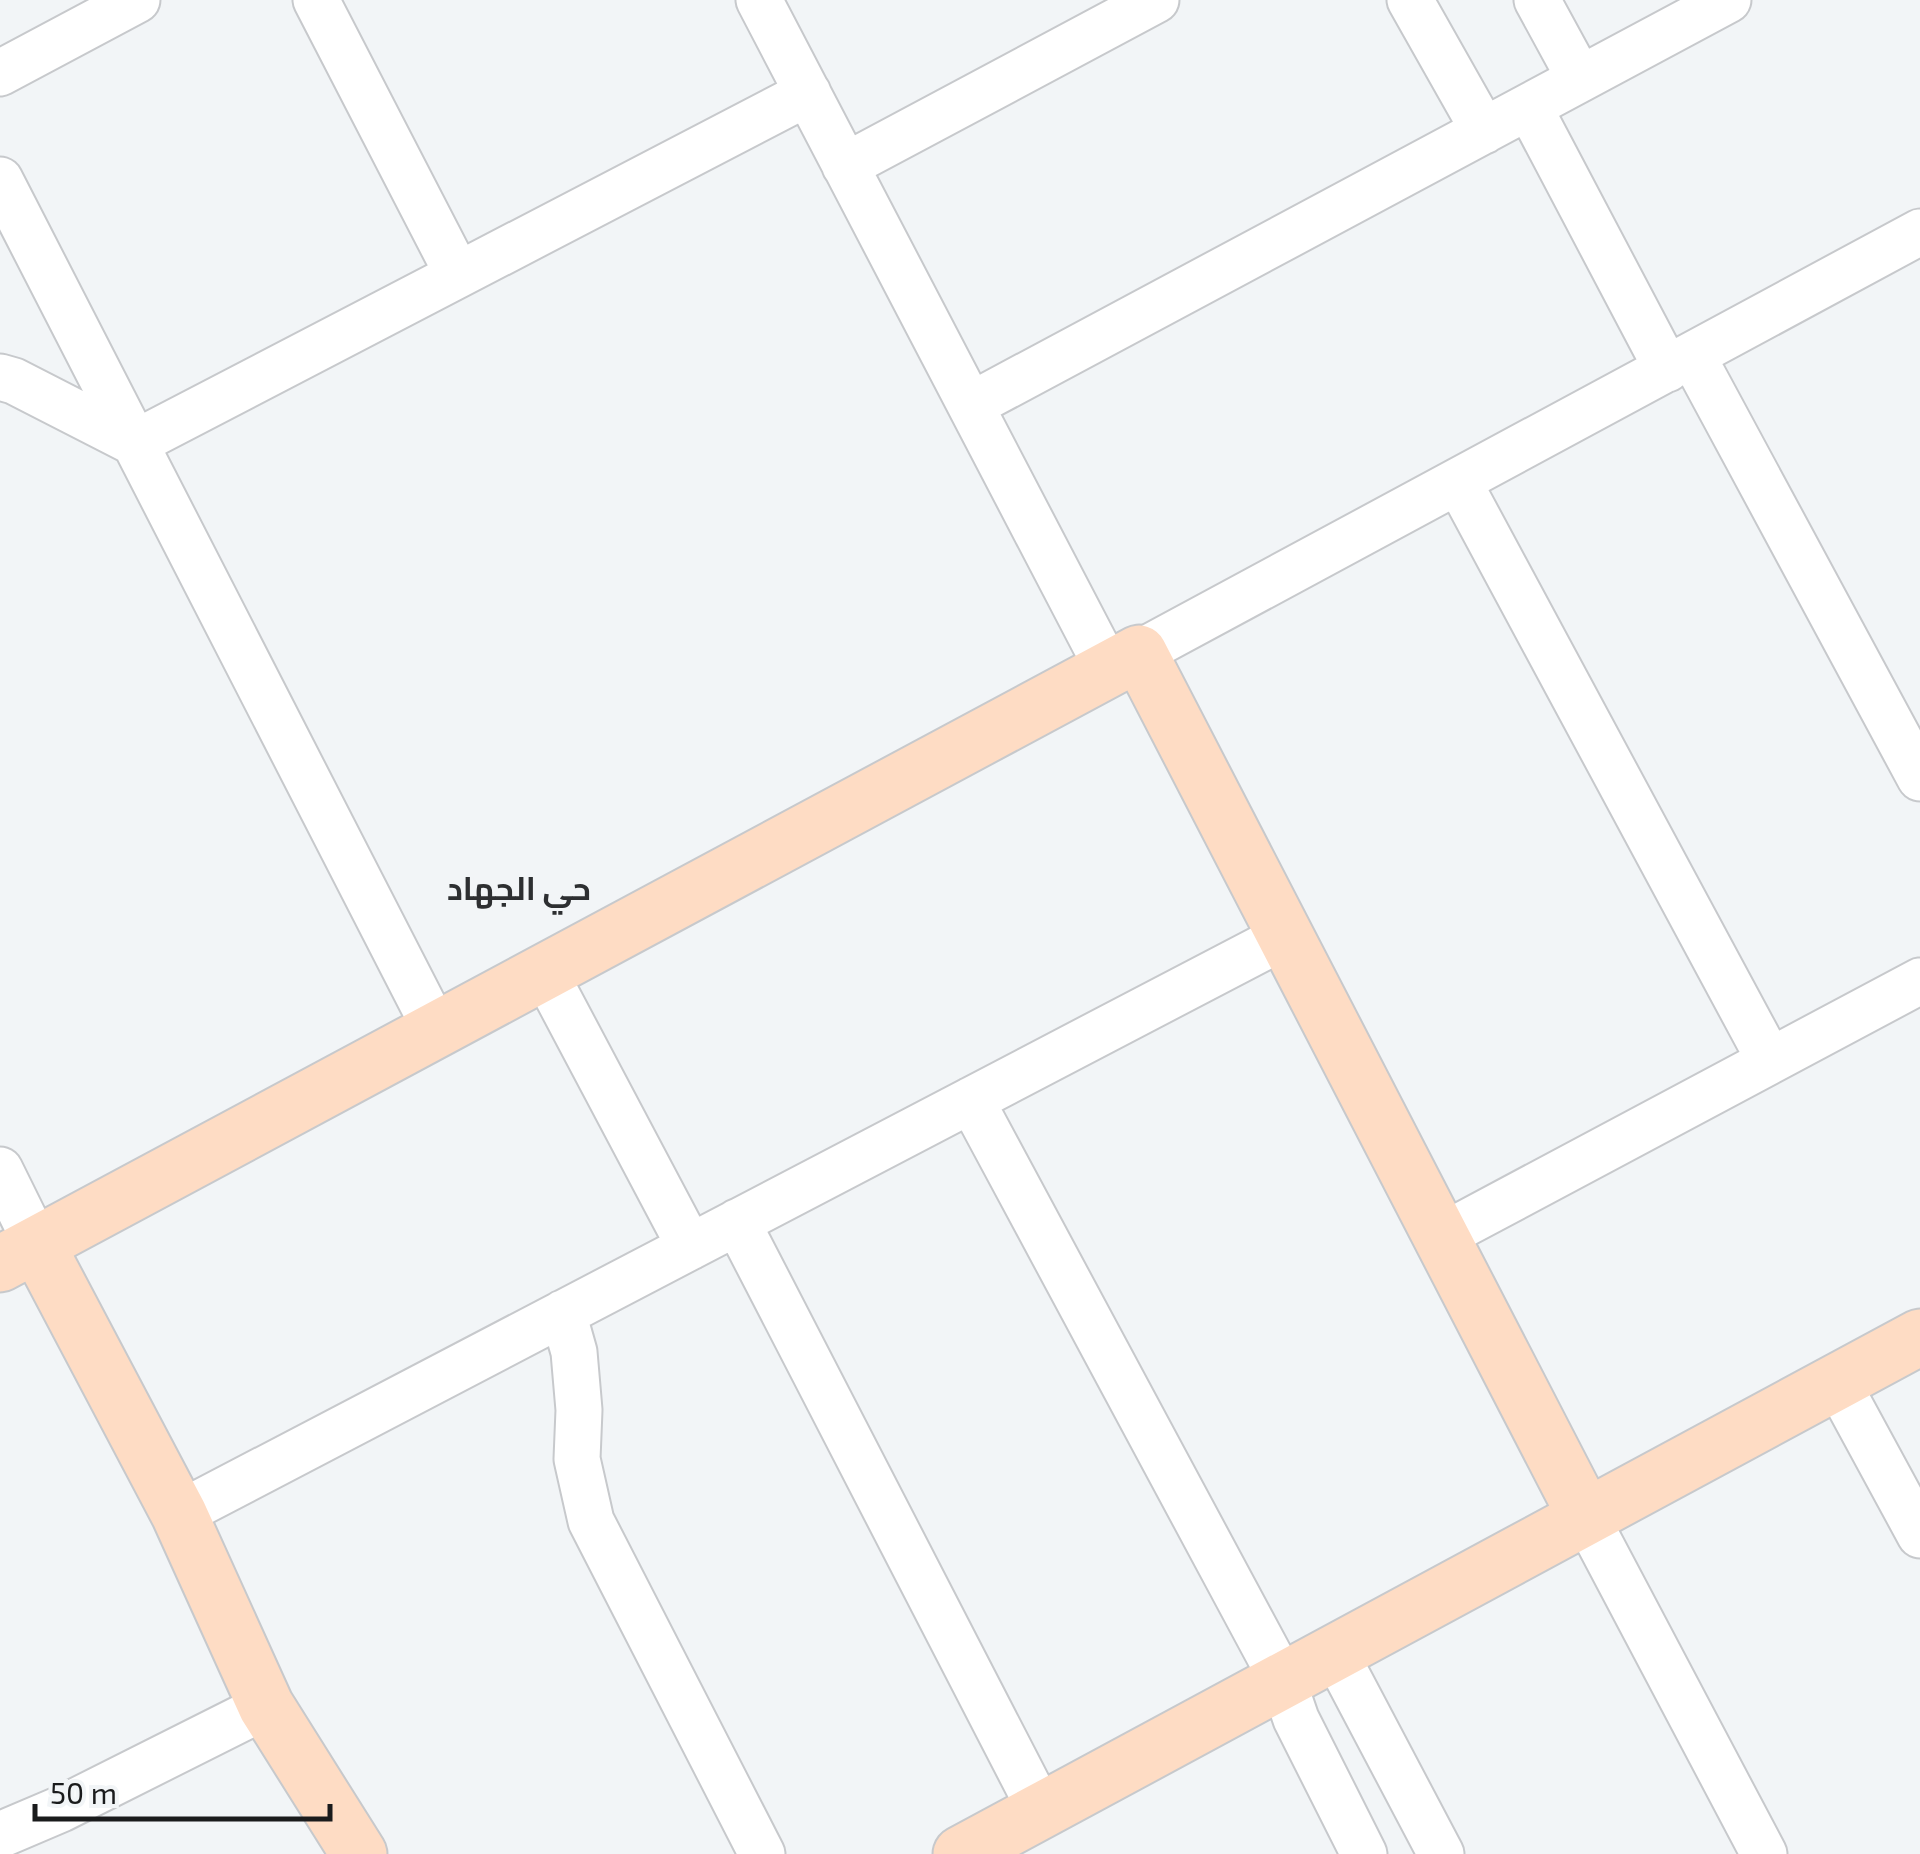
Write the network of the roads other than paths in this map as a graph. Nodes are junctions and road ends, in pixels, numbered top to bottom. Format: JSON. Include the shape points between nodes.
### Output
{"nodes":[{"id":1,"x":137,"y":0,"type":"edge"},
{"id":2,"x":316,"y":0,"type":"edge"},
{"id":3,"x":759,"y":0,"type":"edge"},
{"id":4,"x":1156,"y":0,"type":"edge"},
{"id":5,"x":1410,"y":0,"type":"edge"},
{"id":6,"x":1537,"y":0,"type":"edge"},
{"id":7,"x":1728,"y":0,"type":"edge"},
{"id":8,"x":0,"y":73,"type":"edge"},
{"id":9,"x":1580,"y":79,"type":"junction"},
{"id":10,"x":808,"y":93,"type":"junction"},
{"id":11,"x":1529,"y":106,"type":"junction"},
{"id":12,"x":1484,"y":131,"type":"junction"},
{"id":13,"x":846,"y":166,"type":"junction"},
{"id":14,"x":0,"y":180,"type":"edge"},
{"id":15,"x":1920,"y":232,"type":"edge"},
{"id":16,"x":15,"y":246,"type":"edge"},
{"id":17,"x":458,"y":275,"type":"junction"},
{"id":18,"x":1679,"y":362,"type":"junction"},
{"id":19,"x":0,"y":377,"type":"edge"},
{"id":20,"x":971,"y":406,"type":"junction"},
{"id":21,"x":135,"y":443,"type":"junction"},
{"id":22,"x":1458,"y":481,"type":"junction"},
{"id":23,"x":1124,"y":661,"type":"junction"},
{"id":24,"x":1920,"y":778,"type":"edge"},
{"id":25,"x":1285,"y":936,"type":"junction"},
{"id":26,"x":545,"y":973,"type":"junction"},
{"id":27,"x":1920,"y":981,"type":"edge"},
{"id":28,"x":436,"y":1032,"type":"junction"},
{"id":29,"x":1770,"y":1061,"type":"junction"},
{"id":30,"x":971,"y":1100,"type":"junction"},
{"id":31,"x":0,"y":1170,"type":"edge"},
{"id":32,"x":737,"y":1222,"type":"junction"},
{"id":33,"x":1440,"y":1236,"type":"junction"},
{"id":34,"x":690,"y":1247,"type":"junction"},
{"id":35,"x":18,"y":1254,"type":"edge"},
{"id":36,"x":563,"y":1313,"type":"junction"},
{"id":37,"x":1917,"y":1346,"type":"edge"},
{"id":38,"x":1837,"y":1382,"type":"junction"},
{"id":39,"x":179,"y":1514,"type":"junction"},
{"id":40,"x":1586,"y":1517,"type":"junction"},
{"id":41,"x":1920,"y":1535,"type":"edge"},
{"id":42,"x":1336,"y":1652,"type":"junction"},
{"id":43,"x":1283,"y":1681,"type":"junction"},
{"id":44,"x":266,"y":1706,"type":"junction"},
{"id":45,"x":1031,"y":1829,"type":"edge"},
{"id":46,"x":0,"y":1835,"type":"edge"},
{"id":47,"x":360,"y":1854,"type":"edge"},
{"id":48,"x":762,"y":1854,"type":"edge"},
{"id":49,"x":961,"y":1854,"type":"edge"},
{"id":50,"x":1364,"y":1854,"type":"edge"},
{"id":51,"x":1441,"y":1854,"type":"edge"},
{"id":52,"x":1764,"y":1854,"type":"edge"}],
"edges":[{"from":1,"to":8,"type":"street"},
{"from":2,"to":17,"type":"street"},
{"from":3,"to":10,"type":"street"},
{"from":4,"to":13,"type":"street"},
{"from":5,"to":12,"type":"street"},
{"from":6,"to":9,"type":"street"},
{"from":7,"to":9,"type":"street"},
{"from":9,"to":11,"type":"street"},
{"from":10,"to":13,"type":"street"},
{"from":10,"to":17,"type":"street"},
{"from":11,"to":12,"type":"street"},
{"from":11,"to":18,"type":"street"},
{"from":12,"to":20,"type":"street"},
{"from":13,"to":20,"type":"street"},
{"from":14,"to":16,"type":"street"},
{"from":15,"to":18,"type":"street"},
{"from":16,"to":21,"type":"street"},
{"from":17,"to":21,"type":"street"},
{"from":18,"to":22,"type":"street"},
{"from":18,"to":24,"type":"street"},
{"from":19,"to":21,"type":"street"},
{"from":20,"to":23,"type":"street"},
{"from":21,"to":28,"type":"street"},
{"from":22,"to":23,"type":"street"},
{"from":22,"to":29,"type":"street"},
{"from":23,"to":25,"type":"street"},
{"from":23,"to":26,"type":"street"},
{"from":25,"to":30,"type":"street"},
{"from":25,"to":33,"type":"street"},
{"from":26,"to":28,"type":"street"},
{"from":26,"to":34,"type":"street"},
{"from":27,"to":29,"type":"street"},
{"from":28,"to":35,"type":"street"},
{"from":29,"to":33,"type":"street"},
{"from":30,"to":32,"type":"street"},
{"from":30,"to":43,"type":"street"},
{"from":31,"to":35,"type":"street"},
{"from":32,"to":34,"type":"street"},
{"from":32,"to":45,"type":"street"},
{"from":33,"to":40,"type":"street"},
{"from":34,"to":36,"type":"street"},
{"from":35,"to":39,"type":"street"},
{"from":36,"to":39,"type":"street"},
{"from":36,"to":48,"type":"street","via":[[574,1352],[577,1459],[591,1521]]},
{"from":37,"to":38,"type":"street"},
{"from":38,"to":40,"type":"street"},
{"from":38,"to":41,"type":"street"},
{"from":39,"to":44,"type":"street"},
{"from":40,"to":42,"type":"street"},
{"from":40,"to":52,"type":"street"},
{"from":42,"to":43,"type":"street"},
{"from":42,"to":51,"type":"street"},
{"from":43,"to":45,"type":"street"},
{"from":43,"to":50,"type":"street"},
{"from":44,"to":46,"type":"street"},
{"from":44,"to":47,"type":"street"},
{"from":45,"to":49,"type":"street"}]}
